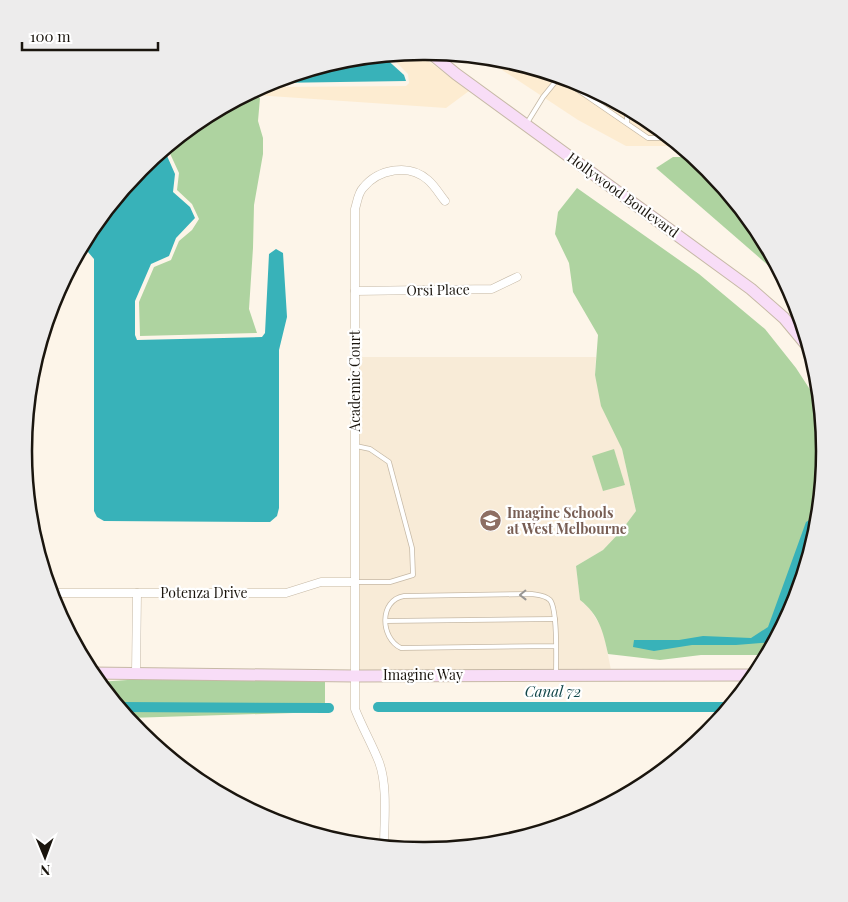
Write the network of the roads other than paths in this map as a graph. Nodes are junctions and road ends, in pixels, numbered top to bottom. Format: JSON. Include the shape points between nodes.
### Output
{"nodes":[{"id":1,"x":439,"y":60,"type":"edge"},
{"id":2,"x":555,"y":82,"type":"edge"},
{"id":3,"x":586,"y":95,"type":"edge"},
{"id":4,"x":596,"y":102,"type":"joint"},
{"id":5,"x":627,"y":116,"type":"edge"},
{"id":6,"x":627,"y":124,"type":"junction"},
{"id":7,"x":526,"y":125,"type":"junction"},
{"id":8,"x":659,"y":138,"type":"edge"},
{"id":9,"x":445,"y":201,"type":"dead end"},
{"id":10,"x":517,"y":277,"type":"dead end"},
{"id":11,"x":355,"y":291,"type":"junction"},
{"id":12,"x":798,"y":334,"type":"edge"},
{"id":13,"x":355,"y":446,"type":"junction"},
{"id":14,"x":355,"y":582,"type":"junction"},
{"id":15,"x":59,"y":593,"type":"edge"},
{"id":16,"x":137,"y":593,"type":"junction"},
{"id":17,"x":555,"y":619,"type":"junction"},
{"id":18,"x":386,"y":622,"type":"junction"},
{"id":19,"x":555,"y":646,"type":"junction"},
{"id":20,"x":101,"y":673,"type":"edge"},
{"id":21,"x":136,"y":673,"type":"junction"},
{"id":22,"x":556,"y":675,"type":"junction"},
{"id":23,"x":746,"y":675,"type":"edge"},
{"id":24,"x":354,"y":676,"type":"junction"},
{"id":25,"x":384,"y":840,"type":"edge"}],
"edges":[{"from":1,"to":7,"type":"street","name":"Hollywood Boulevard"},
{"from":2,"to":7,"type":"lane"},
{"from":3,"to":4,"type":"lane"},
{"from":4,"to":6,"type":"lane"},
{"from":5,"to":6,"type":"lane"},
{"from":6,"to":8,"type":"lane","via":[[648,138]]},
{"from":7,"to":12,"type":"street","name":"Hollywood Boulevard","via":[[751,289]]},
{"from":9,"to":11,"type":"street","name":"Academic Court","via":[[428,179],[410,171],[391,170],[374,177],[361,189],[355,209]]},
{"from":10,"to":11,"type":"street","name":"Orsi Place","via":[[492,289]]},
{"from":11,"to":13,"type":"street","name":"Academic Court"},
{"from":13,"to":14,"type":"street","name":"Academic Court"},
{"from":13,"to":14,"type":"lane","via":[[370,449],[390,462],[412,548],[413,575],[390,582]]},
{"from":14,"to":16,"type":"street","name":"Potenza Drive","via":[[321,582],[286,593]]},
{"from":14,"to":24,"type":"street","name":"Academic Court"},
{"from":15,"to":16,"type":"street","name":"Potenza Drive"},
{"from":16,"to":21,"type":"street"},
{"from":17,"to":18,"type":"lane"},
{"from":17,"to":18,"type":"lane","one_way":true,"via":[[550,601],[540,595],[404,596],[389,605]]},
{"from":17,"to":19,"type":"lane"},
{"from":18,"to":19,"type":"lane","via":[[391,642],[401,648]]},
{"from":19,"to":22,"type":"lane"},
{"from":20,"to":21,"type":"street","name":"Imagine Way"},
{"from":21,"to":24,"type":"street","name":"Imagine Way"},
{"from":22,"to":23,"type":"street","name":"Imagine Way"},
{"from":22,"to":24,"type":"street","name":"Imagine Way"},
{"from":24,"to":25,"type":"street","name":"Academic Court","via":[[355,709],[383,778]]}]}
